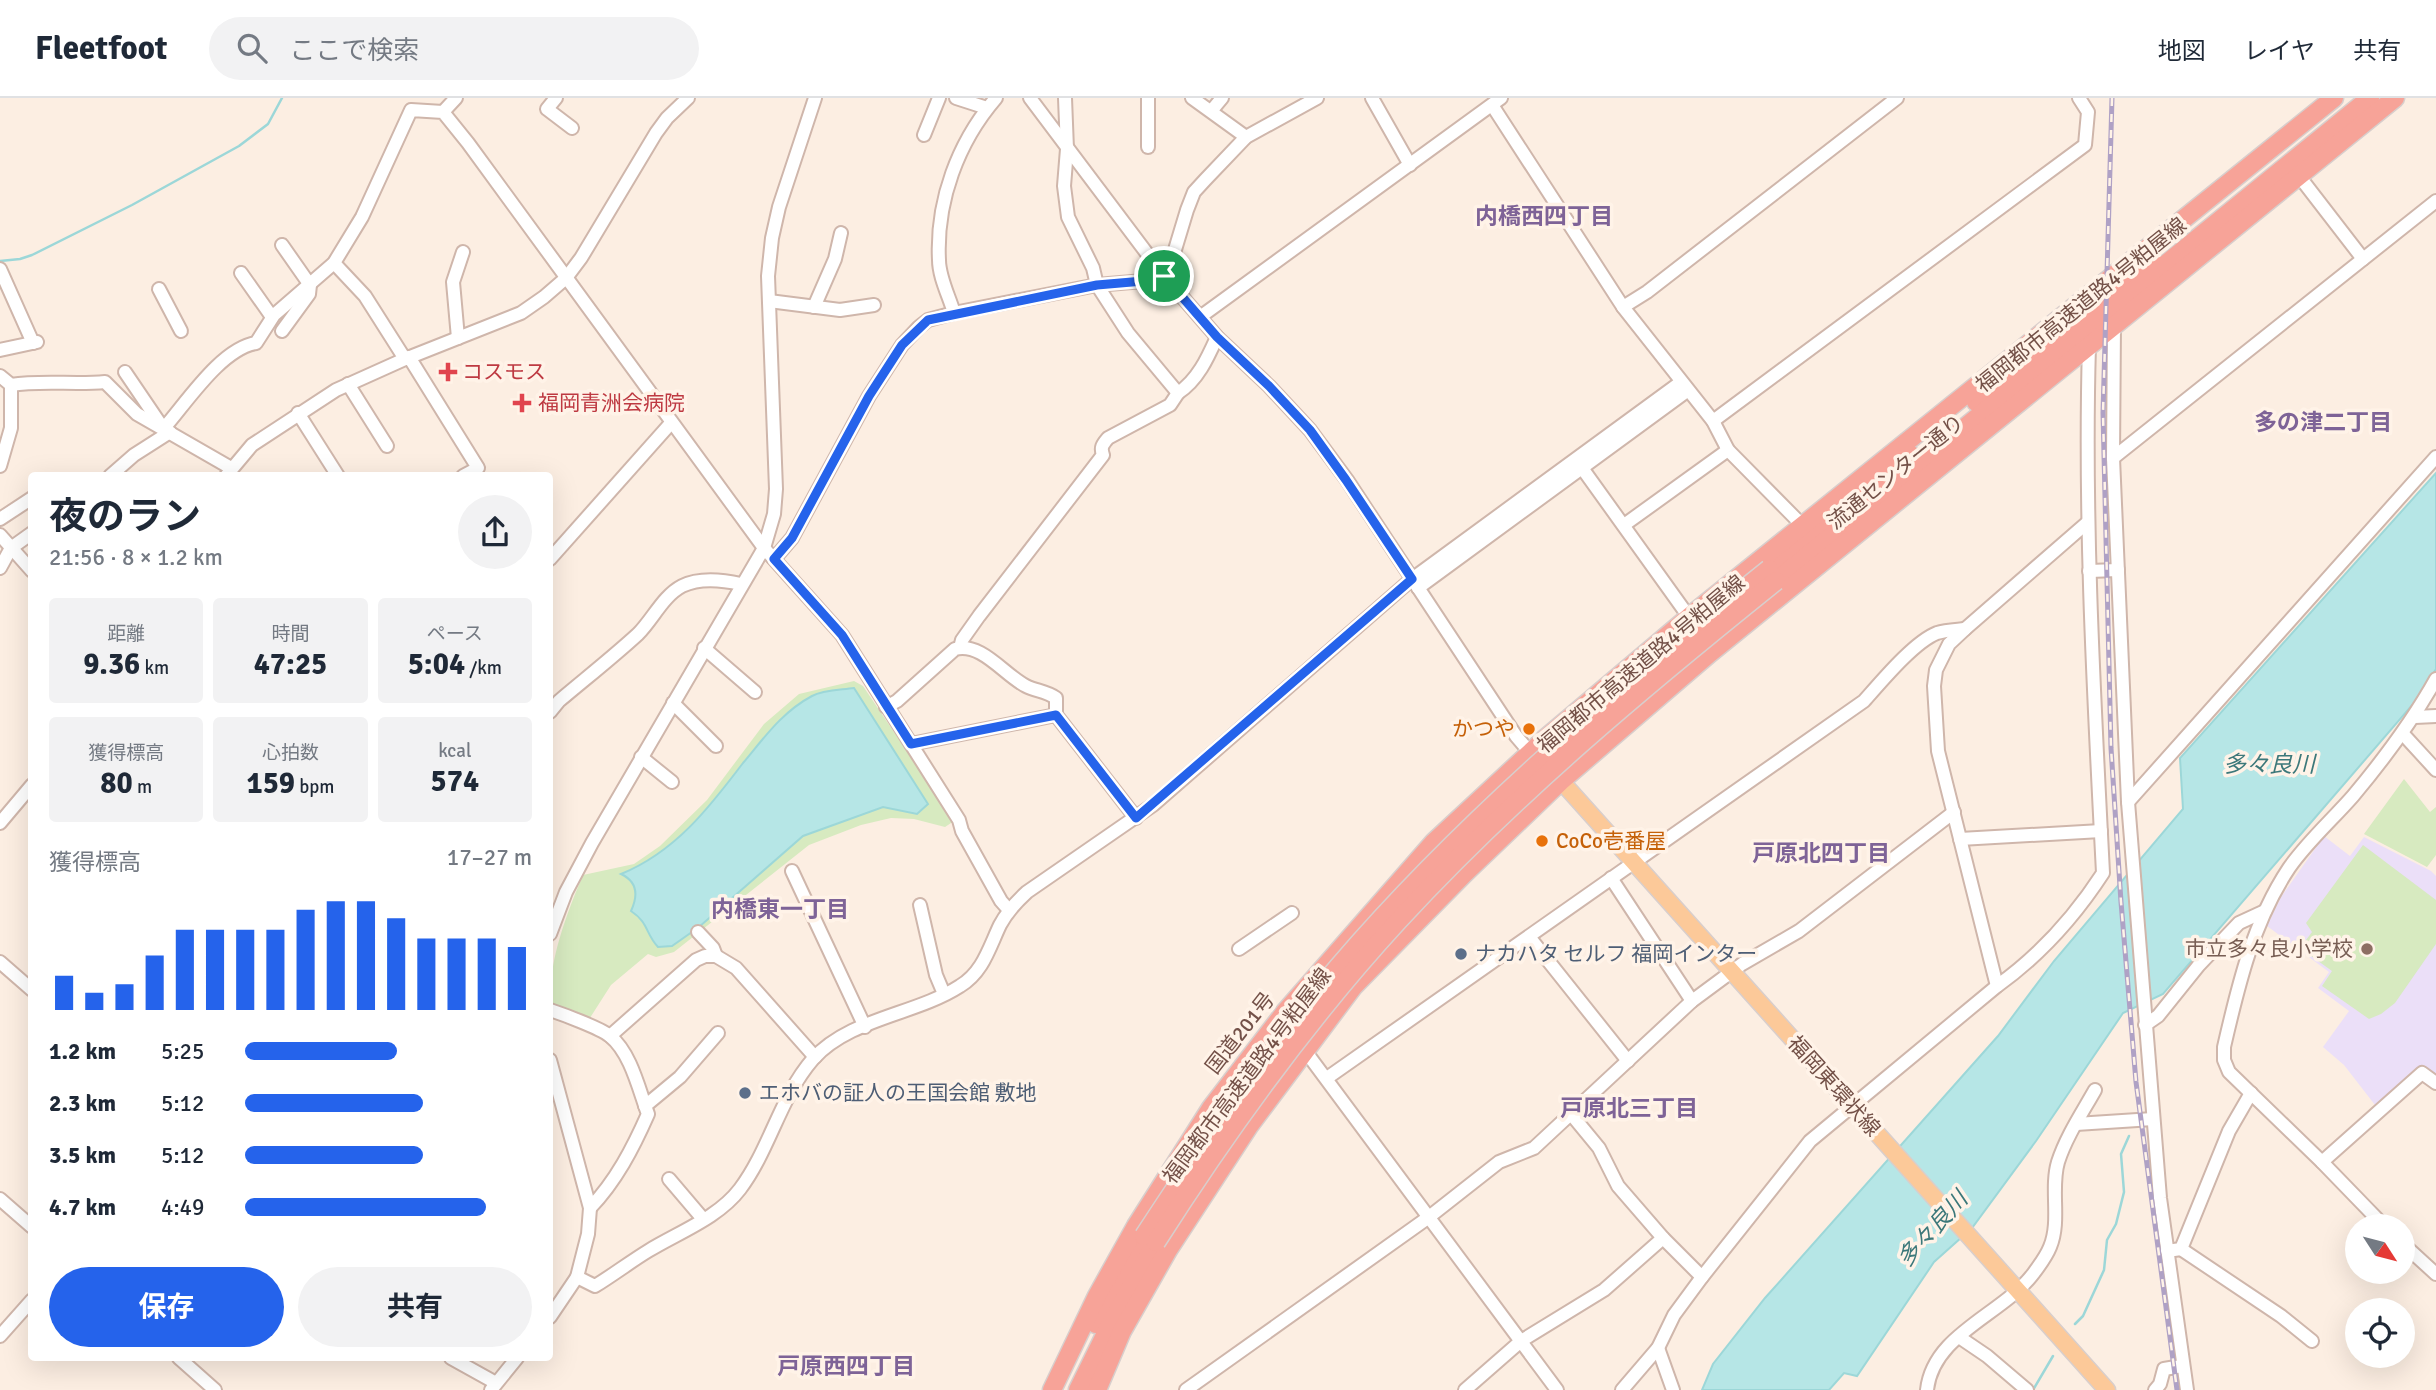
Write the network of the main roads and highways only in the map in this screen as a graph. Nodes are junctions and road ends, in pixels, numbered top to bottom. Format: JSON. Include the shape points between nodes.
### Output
{"nodes":[{"id":1,"x":2334,"y":98,"type":"edge"},
{"id":2,"x":2350,"y":98,"type":"edge"},
{"id":3,"x":2370,"y":98,"type":"edge"},
{"id":4,"x":2395,"y":98,"type":"edge"},
{"id":5,"x":2191,"y":236,"type":"junction"},
{"id":6,"x":1772,"y":575,"type":"junction"},
{"id":7,"x":1529,"y":753,"type":"joint"},
{"id":8,"x":1561,"y":781,"type":"junction"},
{"id":9,"x":1052,"y":1390,"type":"edge"},
{"id":10,"x":1063,"y":1390,"type":"edge"},
{"id":11,"x":1078,"y":1390,"type":"edge"},
{"id":12,"x":1097,"y":1390,"type":"edge"},
{"id":13,"x":2107,"y":1390,"type":"edge"}],
"edges":[{"from":1,"to":7,"type":"highway","name":"流通センター通り","via":[[1802,525]]},
{"from":2,"to":5,"type":"highway","name":"福岡都市高速道路4号粕屋線"},
{"from":3,"to":5,"type":"highway","name":"福岡都市高速道路4号粕屋線"},
{"from":4,"to":8,"type":"highway","name":"流通センター通り","via":[[1710,653]]},
{"from":5,"to":6,"type":"highway","name":"福岡都市高速道路4号粕屋線"},
{"from":6,"to":10,"type":"highway","name":"福岡都市高速道路4号粕屋線","bridge":true,"via":[[1695,628],[1532,770],[1392,907],[1338,968],[1225,1114],[1144,1236]]},
{"from":6,"to":11,"type":"highway","name":"福岡都市高速道路4号粕屋線","bridge":true,"via":[[1510,808],[1398,920],[1346,980],[1262,1086],[1181,1202]]},
{"from":7,"to":9,"type":"highway","name":"国道201号","via":[[1434,842],[1293,1003],[1211,1108],[1130,1237]]},
{"from":8,"to":12,"type":"highway","via":[[1353,987],[1249,1126],[1168,1250],[1122,1331]]},
{"from":8,"to":13,"type":"main road","name":"福岡東環状線"}]}
